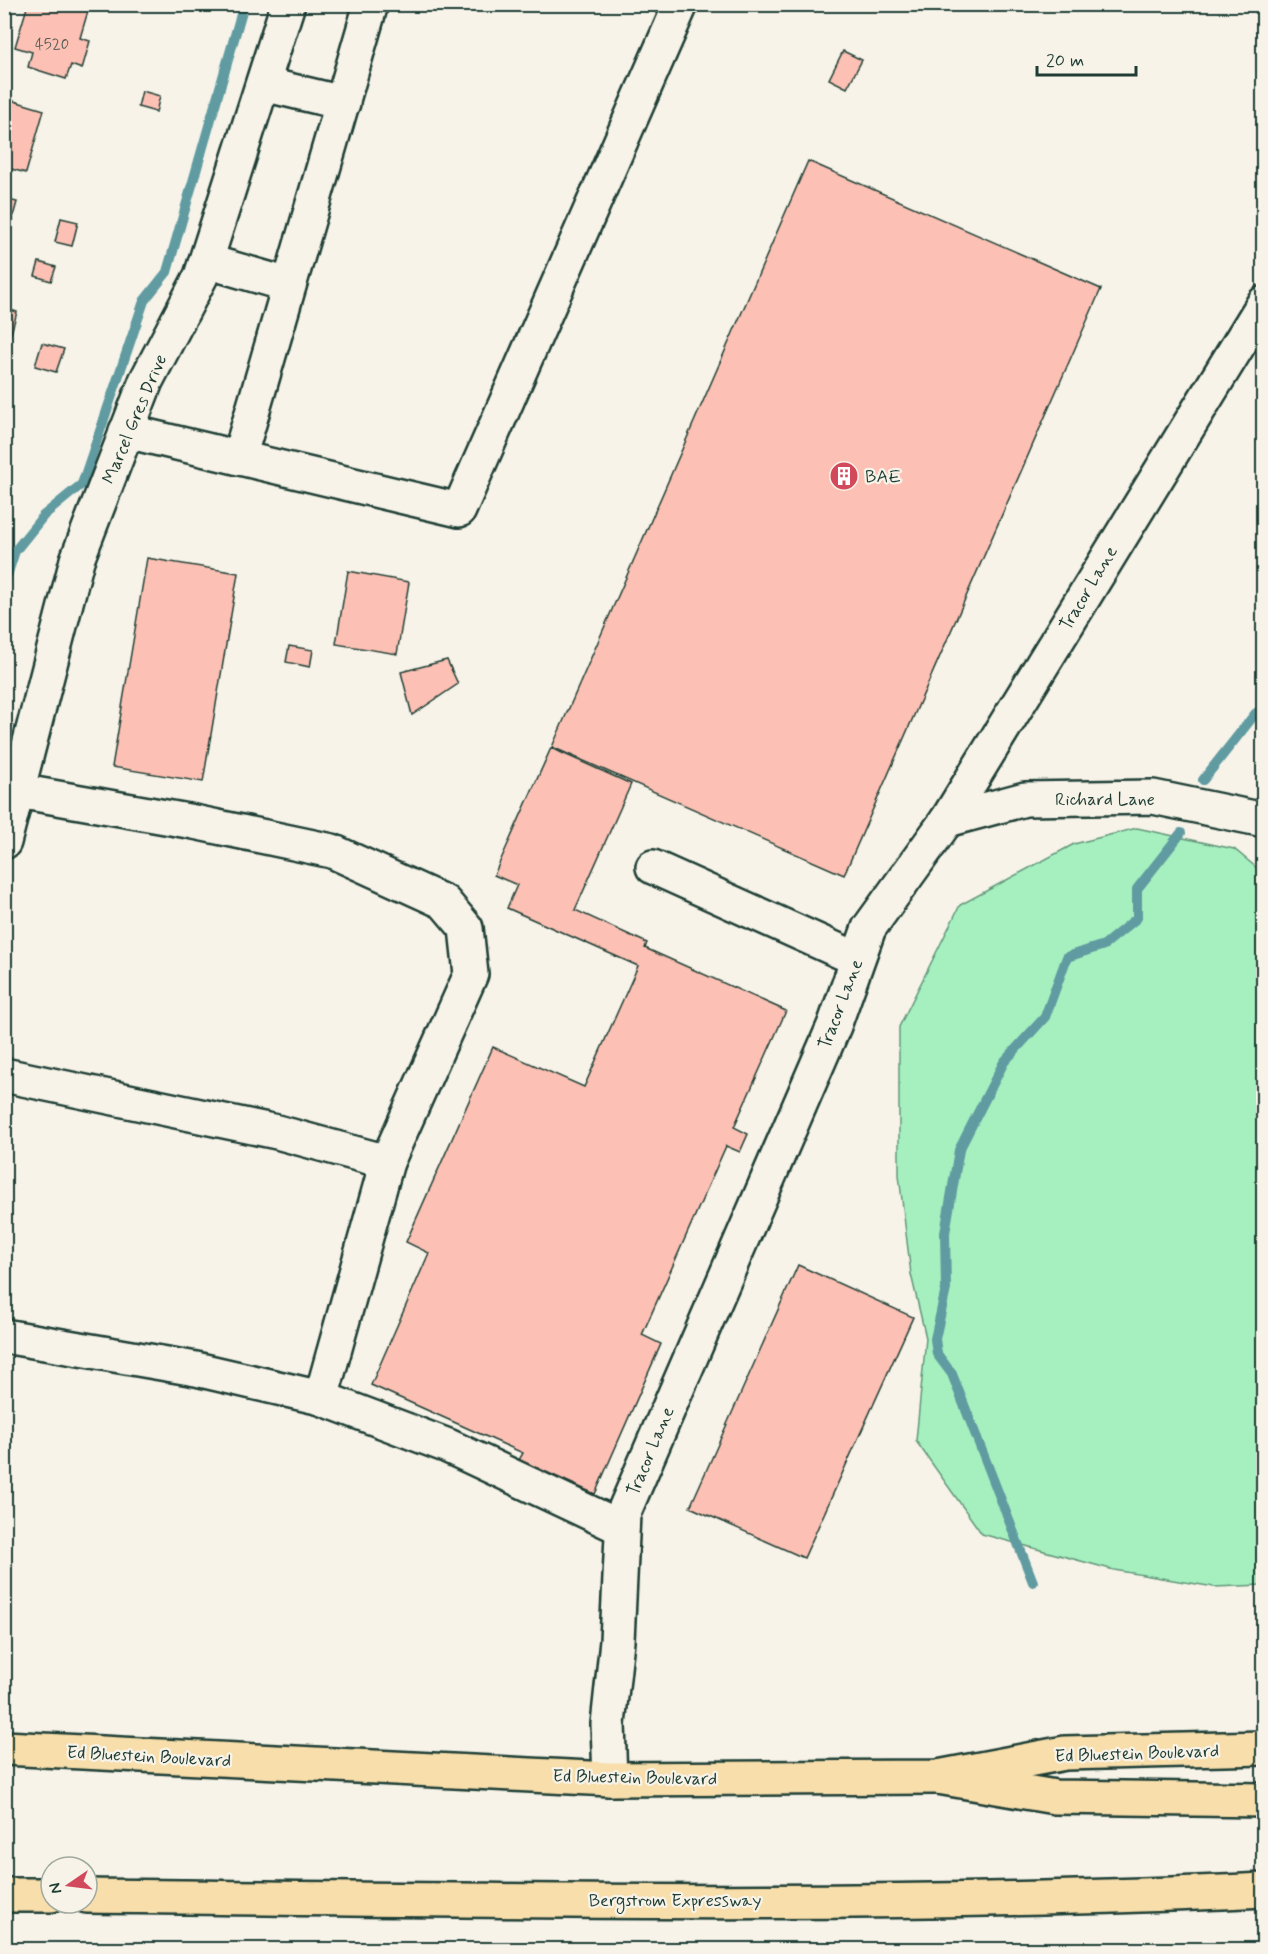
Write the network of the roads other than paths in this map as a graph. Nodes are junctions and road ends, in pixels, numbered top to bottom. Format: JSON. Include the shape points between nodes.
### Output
{"nodes":[{"id":1,"x":288,"y":4,"type":"edge"},
{"id":2,"x":372,"y":4,"type":"edge"},
{"id":3,"x":681,"y":4,"type":"edge"},
{"id":4,"x":263,"y":84,"type":"junction"},
{"id":5,"x":343,"y":103,"type":"junction"},
{"id":6,"x":206,"y":261,"type":"junction"},
{"id":7,"x":289,"y":285,"type":"junction"},
{"id":8,"x":1263,"y":303,"type":"edge"},
{"id":9,"x":126,"y":431,"type":"junction"},
{"id":10,"x":239,"y":458,"type":"junction"},
{"id":11,"x":18,"y":791,"type":"junction"},
{"id":12,"x":947,"y":820,"type":"junction"},
{"id":13,"x":1263,"y":820,"type":"edge"},
{"id":14,"x":4,"y":842,"type":"edge"},
{"id":15,"x":653,"y":867,"type":"dead end"},
{"id":16,"x":857,"y":959,"type":"junction"},
{"id":17,"x":4,"y":1075,"type":"edge"},
{"id":18,"x":387,"y":1162,"type":"junction"},
{"id":19,"x":4,"y":1336,"type":"edge"},
{"id":20,"x":321,"y":1398,"type":"junction"},
{"id":21,"x":622,"y":1528,"type":"junction"},
{"id":22,"x":4,"y":1748,"type":"edge"},
{"id":23,"x":1263,"y":1748,"type":"edge"},
{"id":24,"x":938,"y":1777,"type":"junction"},
{"id":25,"x":610,"y":1779,"type":"junction"},
{"id":26,"x":1263,"y":1800,"type":"edge"},
{"id":27,"x":1263,"y":1890,"type":"edge"},
{"id":28,"x":4,"y":1895,"type":"edge"},
{"id":29,"x":39,"y":1895,"type":"edge"},
{"id":30,"x":99,"y":1896,"type":"edge"}],
"edges":[{"from":1,"to":4,"type":"street","name":"Marcel Gres Drive"},
{"from":2,"to":5,"type":"street"},
{"from":3,"to":10,"type":"street","via":[[459,510]]},
{"from":4,"to":5,"type":"street"},
{"from":4,"to":6,"type":"street","name":"Marcel Gres Drive"},
{"from":5,"to":7,"type":"street"},
{"from":6,"to":7,"type":"street"},
{"from":6,"to":9,"type":"street","name":"Marcel Gres Drive","via":[[146,381]]},
{"from":7,"to":10,"type":"street"},
{"from":8,"to":12,"type":"street","name":"Tracor Lane"},
{"from":9,"to":10,"type":"street"},
{"from":9,"to":11,"type":"street","name":"Marcel Gres Drive","via":[[77,560]]},
{"from":11,"to":14,"type":"street","name":"Marcel Gres Drive"},
{"from":11,"to":18,"type":"street","via":[[332,851],[444,902],[466,928],[471,974]]},
{"from":12,"to":13,"type":"street","name":"Richard Lane","via":[[1025,799],[1153,797]]},
{"from":12,"to":16,"type":"street","name":"Tracor Lane","via":[[869,928]]},
{"from":15,"to":16,"type":"street"},
{"from":16,"to":21,"type":"street","name":"Tracor Lane","via":[[834,1026],[623,1514]]},
{"from":17,"to":18,"type":"street","via":[[277,1132]]},
{"from":18,"to":20,"type":"street"},
{"from":19,"to":20,"type":"street","via":[[196,1369]]},
{"from":20,"to":21,"type":"street","via":[[448,1446]]},
{"from":21,"to":25,"type":"street","name":"Tracor Lane","via":[[617,1641],[608,1724]]},
{"from":22,"to":25,"type":"main road","name":"Ed Bluestein Boulevard"},
{"from":23,"to":24,"type":"main road","name":"Ed Bluestein Boulevard","via":[[1065,1753]]},
{"from":24,"to":25,"type":"main road","name":"Ed Bluestein Boulevard"},
{"from":24,"to":26,"type":"main road","via":[[1055,1797]]},
{"from":27,"to":30,"type":"main road","name":"Bergstrom Expressway","via":[[1130,1896],[842,1899],[414,1901]]},
{"from":28,"to":29,"type":"main road"}]}
